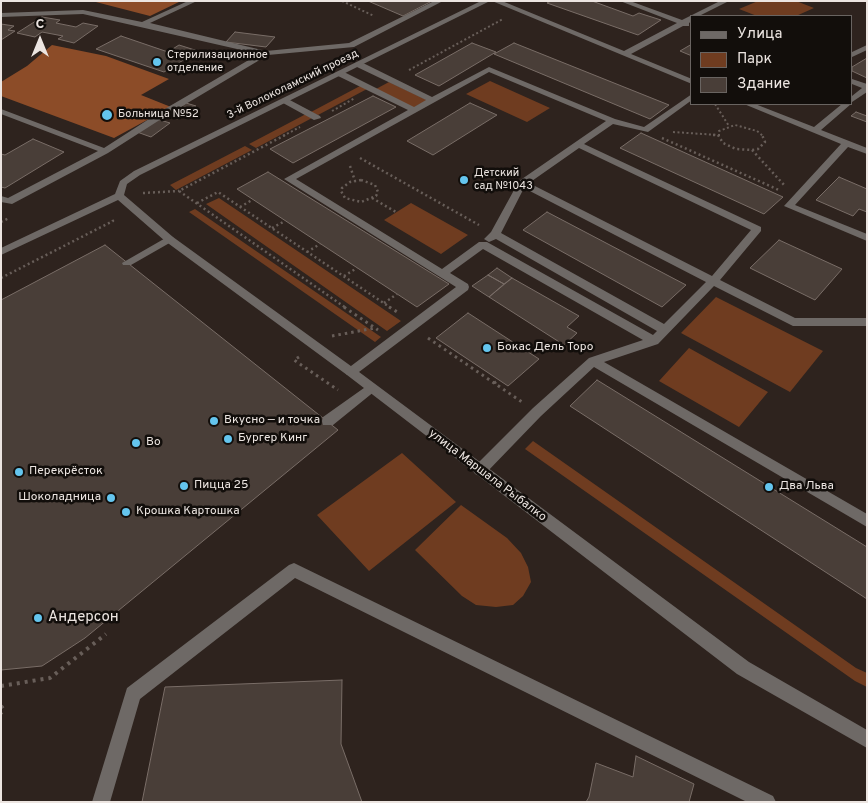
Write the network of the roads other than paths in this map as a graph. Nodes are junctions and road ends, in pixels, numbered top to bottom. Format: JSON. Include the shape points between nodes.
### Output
{"nodes":[{"id":1,"x":194,"y":1,"type":"edge"},
{"id":2,"x":440,"y":1,"type":"edge"},
{"id":3,"x":487,"y":1,"type":"edge"},
{"id":4,"x":495,"y":1,"type":"edge"},
{"id":5,"x":623,"y":1,"type":"edge"},
{"id":6,"x":726,"y":1,"type":"edge"},
{"id":7,"x":1,"y":15,"type":"edge"},
{"id":8,"x":697,"y":15,"type":"edge"},
{"id":9,"x":690,"y":18,"type":"edge"},
{"id":10,"x":681,"y":23,"type":"junction"},
{"id":11,"x":143,"y":24,"type":"junction"},
{"id":12,"x":690,"y":25,"type":"edge"},
{"id":13,"x":867,"y":47,"type":"edge"},
{"id":14,"x":266,"y":53,"type":"junction"},
{"id":15,"x":625,"y":54,"type":"junction"},
{"id":16,"x":853,"y":54,"type":"edge"},
{"id":17,"x":360,"y":65,"type":"junction"},
{"id":18,"x":341,"y":74,"type":"junction"},
{"id":19,"x":690,"y":81,"type":"edge"},
{"id":20,"x":853,"y":81,"type":"edge"},
{"id":21,"x":867,"y":88,"type":"edge"},
{"id":22,"x":690,"y":97,"type":"edge"},
{"id":23,"x":853,"y":99,"type":"edge"},
{"id":24,"x":432,"y":100,"type":"junction"},
{"id":25,"x":286,"y":101,"type":"junction"},
{"id":26,"x":751,"y":105,"type":"edge"},
{"id":27,"x":846,"y":105,"type":"edge"},
{"id":28,"x":414,"y":110,"type":"junction"},
{"id":29,"x":1,"y":111,"type":"edge"},
{"id":30,"x":317,"y":118,"type":"dead end"},
{"id":31,"x":612,"y":121,"type":"junction"},
{"id":32,"x":815,"y":130,"type":"junction"},
{"id":33,"x":847,"y":143,"type":"junction"},
{"id":34,"x":578,"y":144,"type":"junction"},
{"id":35,"x":105,"y":151,"type":"junction"},
{"id":36,"x":867,"y":151,"type":"edge"},
{"id":37,"x":522,"y":183,"type":"junction"},
{"id":38,"x":118,"y":196,"type":"junction"},
{"id":39,"x":1,"y":199,"type":"edge"},
{"id":40,"x":495,"y":234,"type":"junction"},
{"id":41,"x":867,"y":238,"type":"edge"},
{"id":42,"x":169,"y":239,"type":"junction"},
{"id":43,"x":483,"y":244,"type":"junction"},
{"id":44,"x":1,"y":252,"type":"edge"},
{"id":45,"x":127,"y":263,"type":"dead end"},
{"id":46,"x":442,"y":274,"type":"junction"},
{"id":47,"x":714,"y":280,"type":"junction"},
{"id":48,"x":867,"y":322,"type":"edge"},
{"id":49,"x":665,"y":330,"type":"junction"},
{"id":50,"x":654,"y":341,"type":"junction"},
{"id":51,"x":593,"y":361,"type":"junction"},
{"id":52,"x":351,"y":372,"type":"junction"},
{"id":53,"x":371,"y":388,"type":"junction"},
{"id":54,"x":328,"y":421,"type":"dead end"},
{"id":55,"x":480,"y":470,"type":"junction"},
{"id":56,"x":867,"y":521,"type":"edge"},
{"id":57,"x":867,"y":740,"type":"edge"},
{"id":58,"x":759,"y":800,"type":"edge"},
{"id":59,"x":101,"y":802,"type":"edge"}],
"edges":[{"from":1,"to":11,"type":"street"},
{"from":2,"to":14,"type":"street","via":[[351,45]]},
{"from":3,"to":17,"type":"street","name":"3-й Волоколамский проезд"},
{"from":4,"to":15,"type":"street"},
{"from":5,"to":10,"type":"street"},
{"from":6,"to":8,"type":"street"},
{"from":7,"to":11,"type":"street","via":[[83,12]]},
{"from":9,"to":10,"type":"street"},
{"from":10,"to":12,"type":"street"},
{"from":10,"to":15,"type":"street"},
{"from":11,"to":14,"type":"street"},
{"from":13,"to":16,"type":"street"},
{"from":14,"to":35,"type":"street"},
{"from":15,"to":19,"type":"street"},
{"from":17,"to":18,"type":"street","name":"3-й Волоколамский проезд"},
{"from":17,"to":24,"type":"street"},
{"from":18,"to":25,"type":"street","name":"3-й Волоколамский проезд"},
{"from":18,"to":28,"type":"street"},
{"from":20,"to":21,"type":"street"},
{"from":21,"to":23,"type":"street"},
{"from":22,"to":31,"type":"street","via":[[645,130]]},
{"from":24,"to":28,"type":"street"},
{"from":24,"to":31,"type":"street","via":[[489,69]]},
{"from":25,"to":30,"type":"street"},
{"from":25,"to":38,"type":"street","name":"3-й Волоколамский проезд","via":[[129,177]]},
{"from":26,"to":32,"type":"street"},
{"from":27,"to":32,"type":"street"},
{"from":28,"to":46,"type":"street","via":[[289,179]]},
{"from":29,"to":35,"type":"street"},
{"from":31,"to":34,"type":"street"},
{"from":32,"to":33,"type":"street"},
{"from":33,"to":36,"type":"street"},
{"from":33,"to":41,"type":"street","via":[[789,206]]},
{"from":34,"to":37,"type":"street"},
{"from":34,"to":47,"type":"street","via":[[757,229]]},
{"from":35,"to":39,"type":"street","via":[[9,202]]},
{"from":37,"to":40,"type":"street"},
{"from":37,"to":47,"type":"street"},
{"from":38,"to":42,"type":"street","name":"улица Маршала Рыбалко"},
{"from":38,"to":44,"type":"street"},
{"from":40,"to":43,"type":"street"},
{"from":40,"to":49,"type":"street"},
{"from":42,"to":45,"type":"street"},
{"from":42,"to":52,"type":"street","name":"улица Маршала Рыбалко"},
{"from":43,"to":46,"type":"street"},
{"from":43,"to":50,"type":"street"},
{"from":46,"to":52,"type":"street","via":[[464,287]]},
{"from":47,"to":48,"type":"street","via":[[794,322]]},
{"from":47,"to":49,"type":"street"},
{"from":49,"to":50,"type":"street"},
{"from":50,"to":51,"type":"street"},
{"from":51,"to":55,"type":"street"},
{"from":51,"to":56,"type":"street"},
{"from":52,"to":53,"type":"street","name":"улица Маршала Рыбалко"},
{"from":53,"to":54,"type":"street"},
{"from":53,"to":55,"type":"street","name":"улица Маршала Рыбалко"},
{"from":55,"to":57,"type":"street","name":"улица Маршала Рыбалко","via":[[743,668]]},
{"from":58,"to":59,"type":"street","via":[[294,570],[133,694]]}]}
